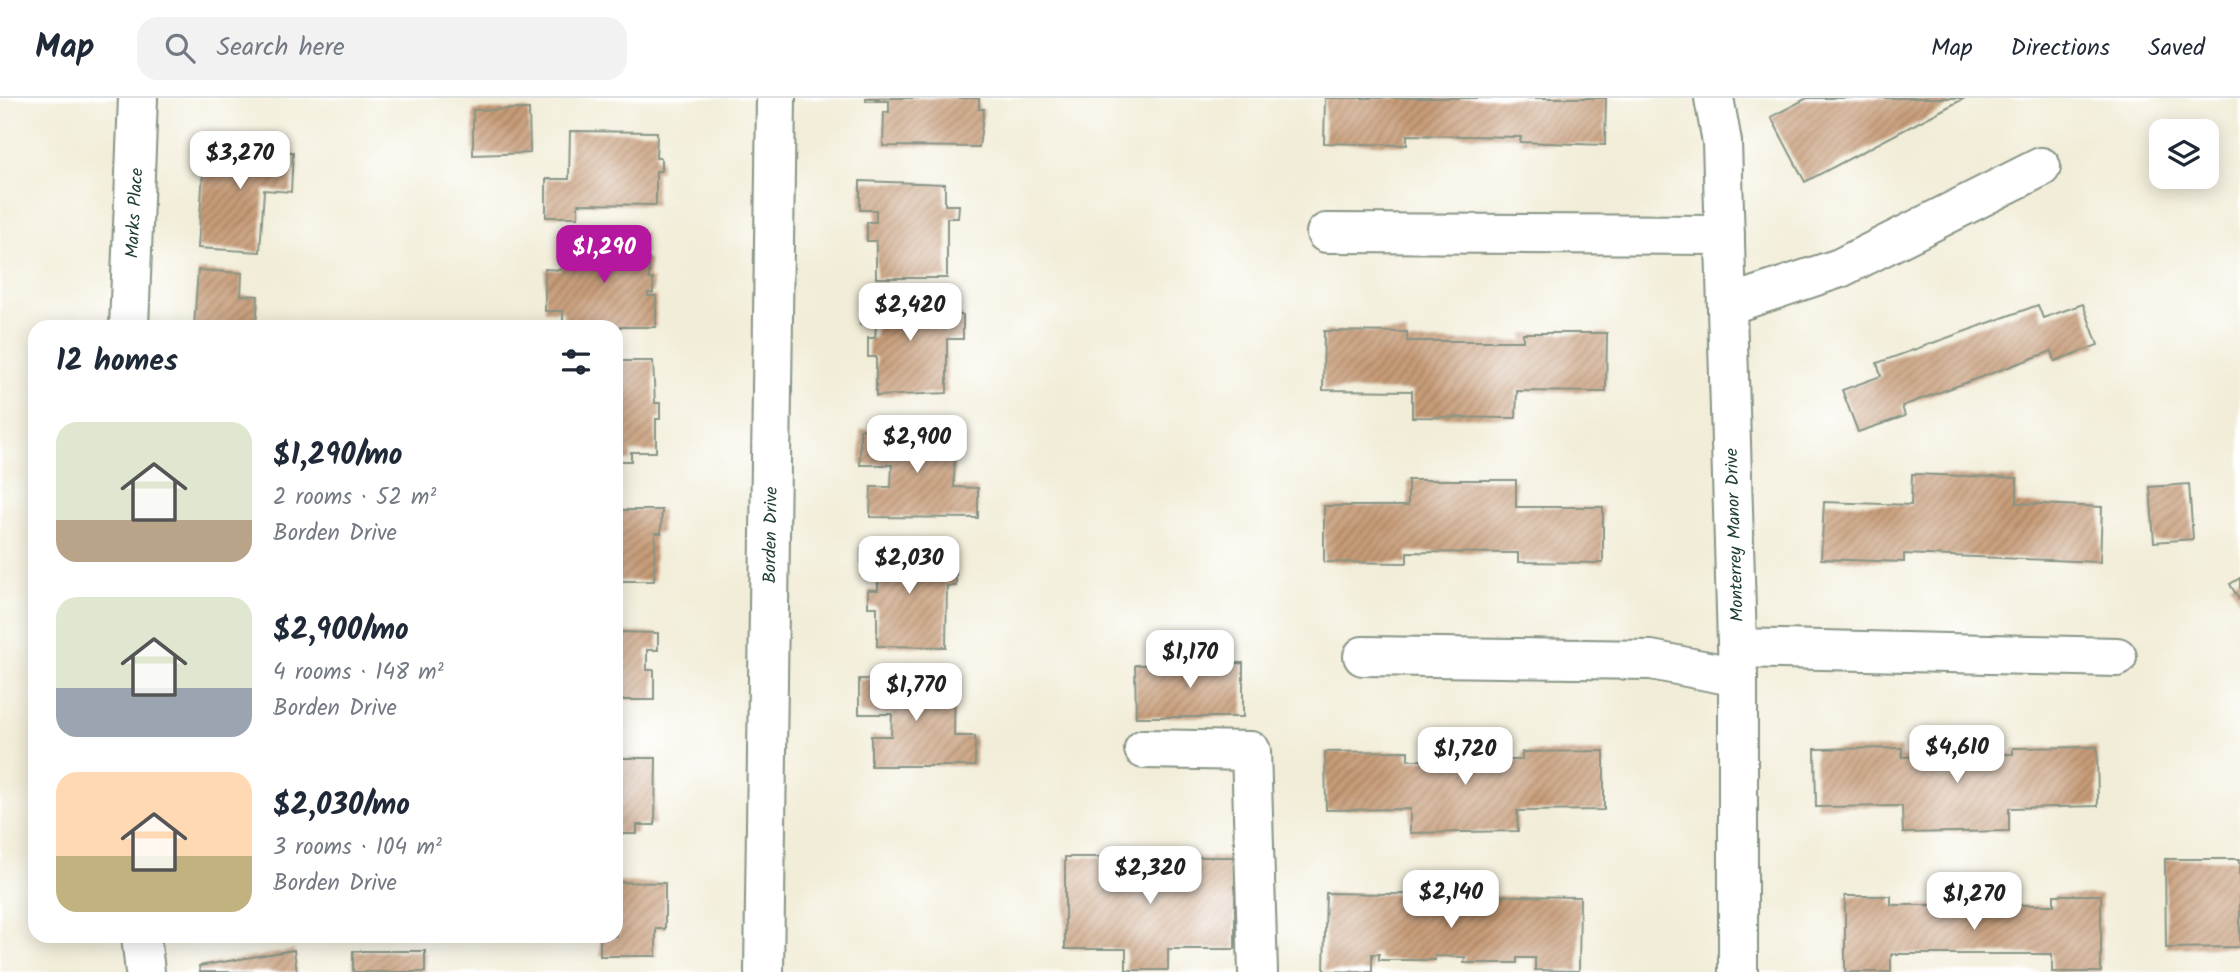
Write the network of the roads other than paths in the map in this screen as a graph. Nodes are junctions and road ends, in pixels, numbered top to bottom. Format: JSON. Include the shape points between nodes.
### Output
{"nodes":[{"id":1,"x":138,"y":98,"type":"edge"},
{"id":2,"x":776,"y":98,"type":"edge"},
{"id":3,"x":1714,"y":98,"type":"edge"},
{"id":4,"x":2041,"y":167,"type":"dead end"},
{"id":5,"x":1326,"y":233,"type":"dead end"},
{"id":6,"x":1725,"y":235,"type":"junction"},
{"id":7,"x":1727,"y":305,"type":"junction"},
{"id":8,"x":129,"y":320,"type":"edge"},
{"id":9,"x":1363,"y":656,"type":"dead end"},
{"id":10,"x":2117,"y":657,"type":"dead end"},
{"id":11,"x":1738,"y":663,"type":"junction"},
{"id":12,"x":1144,"y":749,"type":"dead end"},
{"id":13,"x":142,"y":943,"type":"edge"},
{"id":14,"x":145,"y":972,"type":"edge"},
{"id":15,"x":764,"y":972,"type":"edge"},
{"id":16,"x":1258,"y":972,"type":"edge"},
{"id":17,"x":1738,"y":972,"type":"edge"}],
"edges":[{"from":1,"to":8,"type":"street","name":"Marks Place"},
{"from":2,"to":15,"type":"street","name":"Borden Drive"},
{"from":3,"to":6,"type":"street","name":"Monterrey Manor Drive","via":[[1722,142]]},
{"from":4,"to":7,"type":"street","via":[[1840,268]]},
{"from":5,"to":6,"type":"street"},
{"from":6,"to":7,"type":"street","name":"Monterrey Manor Drive"},
{"from":7,"to":11,"type":"street","name":"Monterrey Manor Drive"},
{"from":9,"to":11,"type":"street"},
{"from":10,"to":11,"type":"street"},
{"from":11,"to":17,"type":"street","name":"Monterrey Manor Drive"},
{"from":12,"to":16,"type":"street","via":[[1251,751]]},
{"from":13,"to":14,"type":"street"}]}
